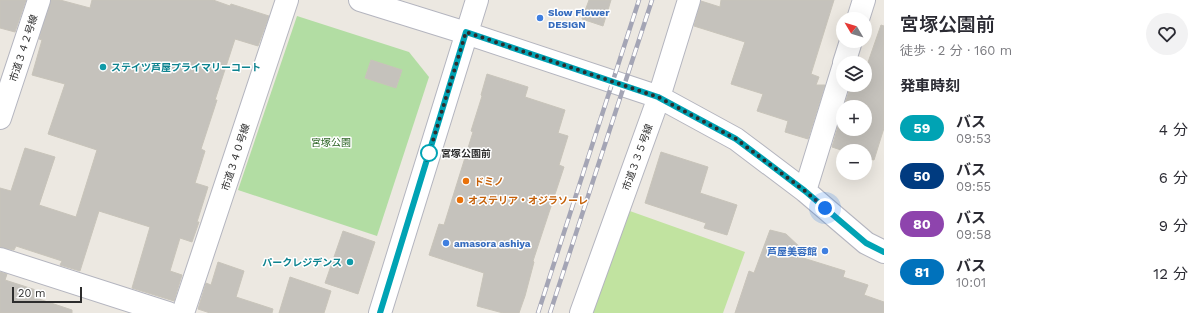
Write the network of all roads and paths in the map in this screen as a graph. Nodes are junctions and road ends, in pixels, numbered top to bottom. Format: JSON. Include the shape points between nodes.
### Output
{"nodes":[{"id":1,"x":39,"y":0,"type":"edge"},
{"id":2,"x":287,"y":0,"type":"edge"},
{"id":3,"x":360,"y":0,"type":"edge"},
{"id":4,"x":477,"y":0,"type":"edge"},
{"id":5,"x":689,"y":0,"type":"edge"},
{"id":6,"x":864,"y":0,"type":"edge"},
{"id":7,"x":860,"y":12,"type":"edge"},
{"id":8,"x":466,"y":32,"type":"junction"},
{"id":9,"x":836,"y":91,"type":"edge"},
{"id":10,"x":658,"y":97,"type":"junction"},
{"id":11,"x":0,"y":118,"type":"edge"},
{"id":12,"x":805,"y":191,"type":"junction"},
{"id":13,"x":884,"y":252,"type":"edge"},
{"id":14,"x":0,"y":259,"type":"edge"},
{"id":15,"x":168,"y":313,"type":"edge"},
{"id":16,"x":183,"y":313,"type":"edge"},
{"id":17,"x":380,"y":313,"type":"edge"},
{"id":18,"x":581,"y":313,"type":"edge"}],
"edges":[{"from":1,"to":11,"type":"street","name":"市道３４２号線"},
{"from":2,"to":16,"type":"street","name":"市道３４０号線"},
{"from":3,"to":8,"type":"street"},
{"from":4,"to":8,"type":"street"},
{"from":5,"to":10,"type":"street","name":"市道３３５号線"},
{"from":6,"to":7,"type":"street"},
{"from":8,"to":10,"type":"street"},
{"from":8,"to":17,"type":"street"},
{"from":9,"to":12,"type":"street"},
{"from":10,"to":12,"type":"street","via":[[736,139]]},
{"from":10,"to":18,"type":"street","name":"市道３３５号線"},
{"from":12,"to":13,"type":"street","via":[[866,243]]},
{"from":14,"to":15,"type":"street"}]}
